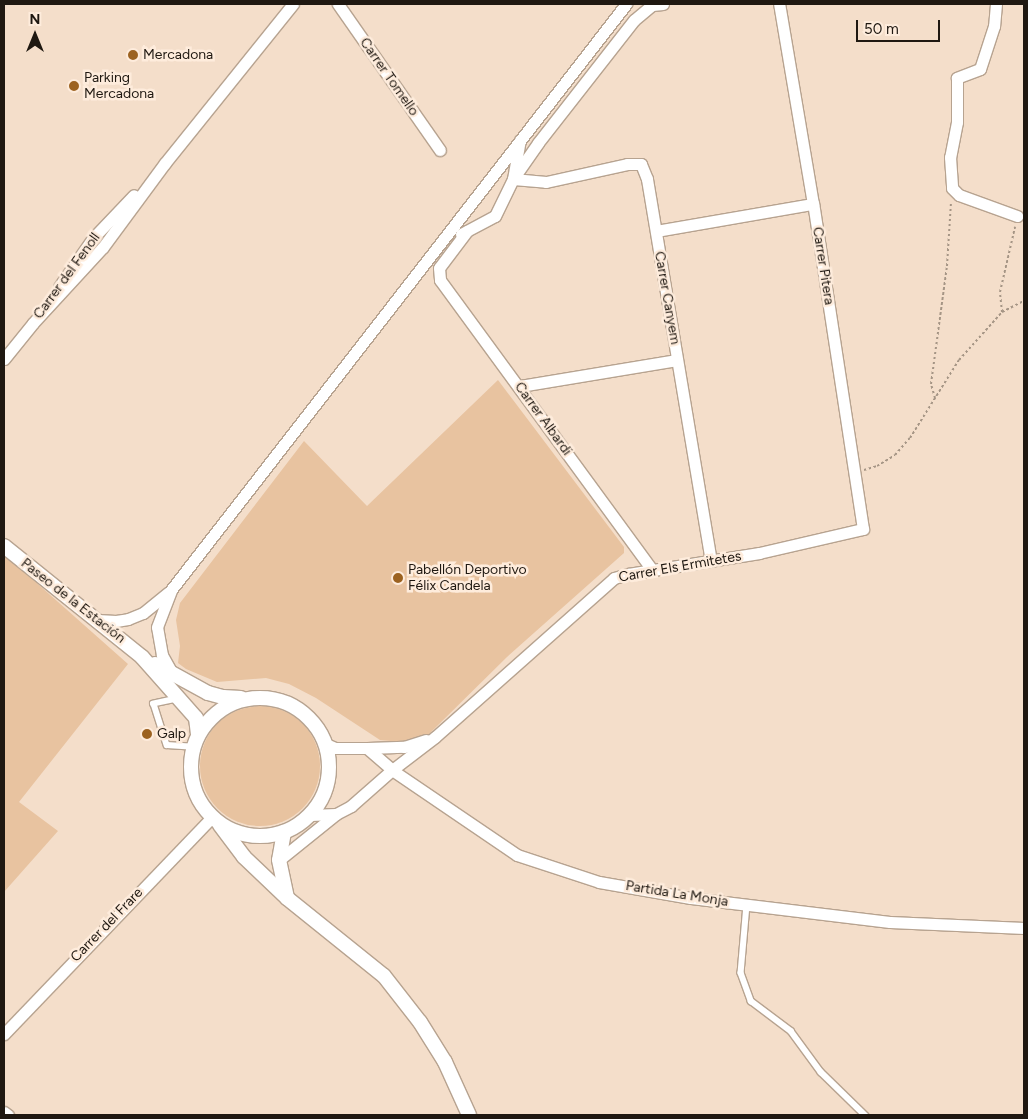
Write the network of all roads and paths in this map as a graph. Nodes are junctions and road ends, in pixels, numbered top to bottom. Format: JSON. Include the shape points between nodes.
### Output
{"nodes":[{"id":1,"x":293,"y":4,"type":"edge"},
{"id":2,"x":338,"y":4,"type":"edge"},
{"id":3,"x":626,"y":4,"type":"edge"},
{"id":4,"x":663,"y":4,"type":"edge"},
{"id":5,"x":779,"y":4,"type":"edge"},
{"id":6,"x":996,"y":4,"type":"edge"},
{"id":7,"x":521,"y":138,"type":"junction"},
{"id":8,"x":440,"y":150,"type":"dead end"},
{"id":9,"x":513,"y":179,"type":"junction"},
{"id":10,"x":952,"y":188,"type":"junction"},
{"id":11,"x":813,"y":204,"type":"junction"},
{"id":12,"x":1017,"y":216,"type":"joint"},
{"id":13,"x":467,"y":231,"type":"junction"},
{"id":14,"x":656,"y":231,"type":"junction"},
{"id":15,"x":436,"y":246,"type":"junction"},
{"id":16,"x":1024,"y":301,"type":"edge"},
{"id":17,"x":1002,"y":312,"type":"junction"},
{"id":18,"x":4,"y":359,"type":"edge"},
{"id":19,"x":677,"y":360,"type":"junction"},
{"id":20,"x":520,"y":386,"type":"junction"},
{"id":21,"x":935,"y":399,"type":"junction"},
{"id":22,"x":854,"y":473,"type":"junction"},
{"id":23,"x":863,"y":530,"type":"joint"},
{"id":24,"x":4,"y":546,"type":"edge"},
{"id":25,"x":711,"y":560,"type":"junction"},
{"id":26,"x":652,"y":570,"type":"junction"},
{"id":27,"x":171,"y":590,"type":"junction"},
{"id":28,"x":128,"y":619,"type":"junction"},
{"id":29,"x":97,"y":620,"type":"junction"},
{"id":30,"x":121,"y":638,"type":"junction"},
{"id":31,"x":142,"y":657,"type":"junction"},
{"id":32,"x":173,"y":675,"type":"junction"},
{"id":33,"x":180,"y":698,"type":"junction"},
{"id":34,"x":246,"y":699,"type":"junction"},
{"id":35,"x":435,"y":738,"type":"junction"},
{"id":36,"x":195,"y":741,"type":"junction"},
{"id":37,"x":326,"y":744,"type":"junction"},
{"id":38,"x":366,"y":748,"type":"junction"},
{"id":39,"x":392,"y":770,"type":"junction"},
{"id":40,"x":336,"y":814,"type":"junction"},
{"id":41,"x":310,"y":815,"type":"junction"},
{"id":42,"x":215,"y":820,"type":"junction"},
{"id":43,"x":284,"y":832,"type":"junction"},
{"id":44,"x":279,"y":860,"type":"junction"},
{"id":45,"x":287,"y":898,"type":"junction"},
{"id":46,"x":747,"y":905,"type":"junction"},
{"id":47,"x":1024,"y":928,"type":"edge"},
{"id":48,"x":4,"y":1034,"type":"edge"},
{"id":49,"x":4,"y":1112,"type":"edge"},
{"id":50,"x":8,"y":1115,"type":"edge"},
{"id":51,"x":469,"y":1115,"type":"edge"},
{"id":52,"x":865,"y":1115,"type":"edge"}],
"edges":[{"from":1,"to":18,"type":"street","name":"Carrer del Fenoll","via":[[164,163],[93,238]]},
{"from":2,"to":8,"type":"street","name":"Carrer Tomello"},
{"from":3,"to":7,"type":"street"},
{"from":4,"to":9,"type":"street","via":[[652,5],[634,20]]},
{"from":5,"to":11,"type":"street","name":"Carrer Pitera"},
{"from":6,"to":10,"type":"street","via":[[994,26],[980,69],[957,78],[957,122],[950,157]]},
{"from":7,"to":9,"type":"street"},
{"from":7,"to":15,"type":"street"},
{"from":9,"to":13,"type":"street","via":[[494,216]]},
{"from":9,"to":14,"type":"street","name":"Carrer Canyem","via":[[546,182],[627,164],[641,164],[647,179]]},
{"from":10,"to":12,"type":"street","via":[[959,194]]},
{"from":10,"to":21,"type":"path","via":[[948,266],[931,384]]},
{"from":11,"to":14,"type":"street"},
{"from":11,"to":22,"type":"street","name":"Carrer Pitera"},
{"from":12,"to":17,"type":"path","via":[[1000,292]]},
{"from":13,"to":15,"type":"street"},
{"from":13,"to":20,"type":"street","name":"Carrer Albardi","via":[[439,268],[440,280]]},
{"from":14,"to":19,"type":"street","name":"Carrer Canyem"},
{"from":15,"to":27,"type":"street"},
{"from":16,"to":17,"type":"path"},
{"from":17,"to":21,"type":"path","via":[[959,360]]},
{"from":19,"to":20,"type":"street"},
{"from":19,"to":25,"type":"street","name":"Carrer Canyem"},
{"from":20,"to":26,"type":"street","name":"Carrer Albardi"},
{"from":21,"to":22,"type":"path","via":[[895,455],[877,466]]},
{"from":22,"to":23,"type":"street","name":"Carrer Pitera"},
{"from":23,"to":25,"type":"street","name":"Carrer Els Ermitetes"},
{"from":24,"to":29,"type":"street","name":"Paseo de la Estación"},
{"from":25,"to":26,"type":"street","name":"Carrer Els Ermitetes"},
{"from":26,"to":35,"type":"street","name":"Carrer Els Ermitetes","via":[[614,578]]},
{"from":27,"to":28,"type":"street","via":[[143,613]]},
{"from":27,"to":32,"type":"street","via":[[157,627],[162,655]]},
{"from":28,"to":29,"type":"street"},
{"from":28,"to":30,"type":"street"},
{"from":29,"to":30,"type":"street","name":"Paseo de la Estación"},
{"from":30,"to":31,"type":"street","name":"Paseo de la Estación"},
{"from":31,"to":32,"type":"street","name":"Paseo de la Estación"},
{"from":31,"to":33,"type":"street","name":"Paseo de la Estación"},
{"from":32,"to":34,"type":"street","name":"Paseo de la Estación","via":[[208,693]]},
{"from":33,"to":36,"type":"street","name":"Paseo de la Estación","via":[[196,718]]},
{"from":33,"to":36,"type":"lane","via":[[154,704],[167,745]]},
{"from":34,"to":36,"type":"street","via":[[227,706],[210,718]]},
{"from":34,"to":37,"type":"street","via":[[263,697],[295,706],[319,729]]},
{"from":35,"to":38,"type":"street","name":"Carrer Els Ermitetes","via":[[404,747]]},
{"from":35,"to":39,"type":"street","name":"Carrer Els Ermitetes"},
{"from":36,"to":42,"type":"street","via":[[190,766],[192,785],[200,802]]},
{"from":37,"to":38,"type":"street","name":"Carrer Els Ermitetes","via":[[335,748]]},
{"from":37,"to":41,"type":"street","via":[[330,763],[328,782],[322,799]]},
{"from":38,"to":39,"type":"street","name":"Partida La Monja"},
{"from":39,"to":40,"type":"street","name":"Carrer Els Ermitetes","via":[[351,806]]},
{"from":39,"to":46,"type":"street","name":"Partida La Monja","via":[[517,855],[599,882]]},
{"from":40,"to":41,"type":"street"},
{"from":40,"to":44,"type":"street","name":"Carrer Els Ermitetes"},
{"from":41,"to":43,"type":"street"},
{"from":42,"to":43,"type":"street","via":[[238,833],[261,836]]},
{"from":42,"to":45,"type":"street","via":[[244,857]]},
{"from":42,"to":48,"type":"street","name":"Carrer del Frare"},
{"from":43,"to":44,"type":"street"},
{"from":44,"to":45,"type":"street"},
{"from":45,"to":51,"type":"street","via":[[384,976],[435,1046]]},
{"from":46,"to":47,"type":"street","name":"Partida La Monja","via":[[890,922]]},
{"from":46,"to":52,"type":"lane","via":[[741,973],[751,1001],[791,1031],[821,1072]]},
{"from":49,"to":50,"type":"street"}]}
